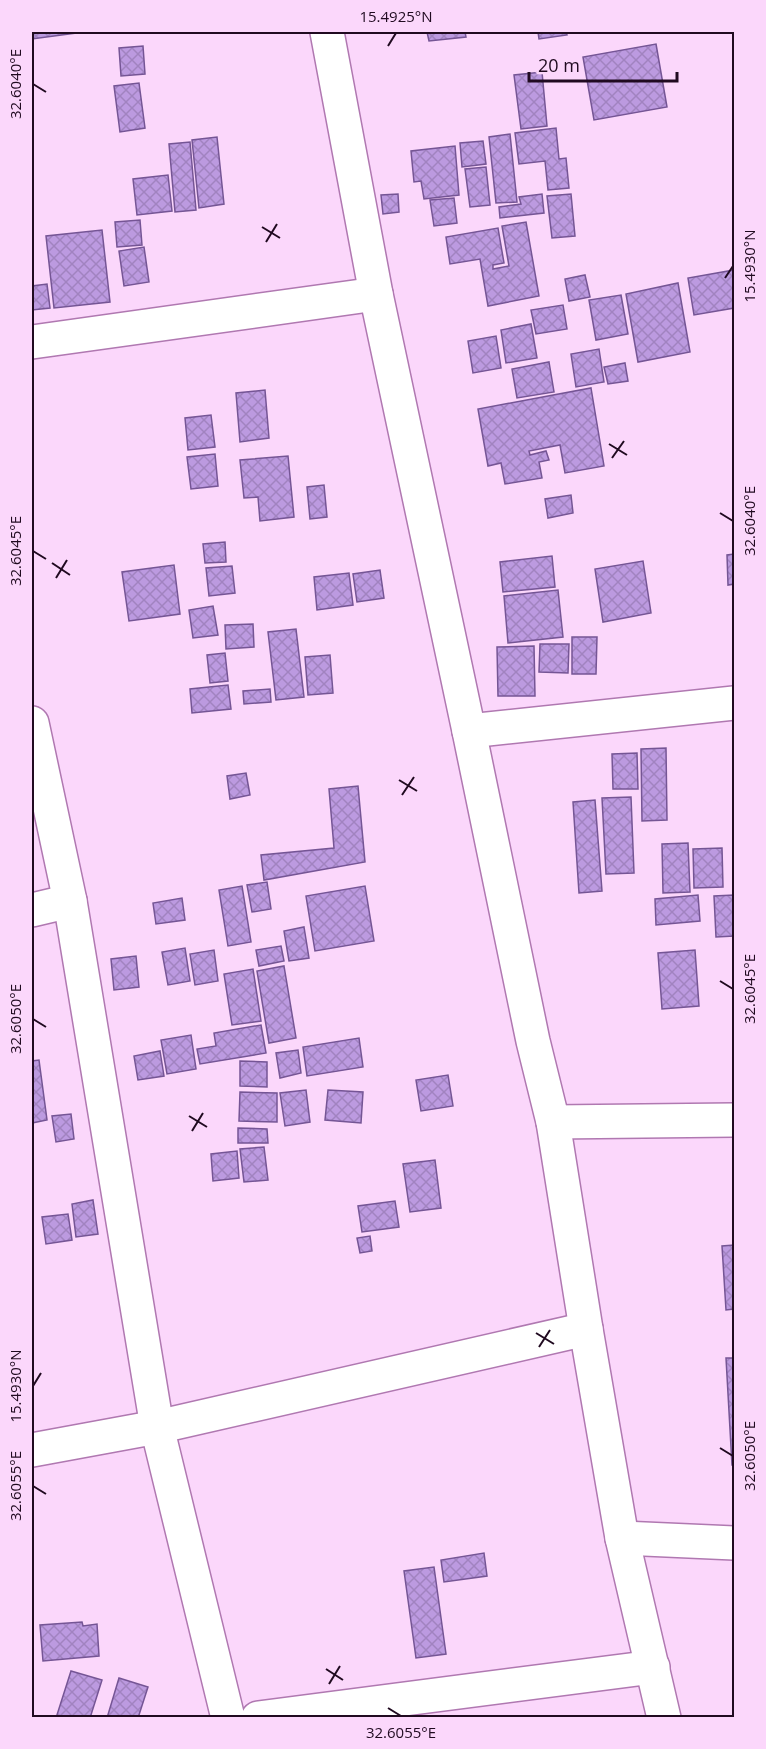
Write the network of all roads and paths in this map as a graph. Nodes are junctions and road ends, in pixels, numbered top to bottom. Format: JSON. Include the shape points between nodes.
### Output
{"nodes":[{"id":1,"x":327,"y":32,"type":"edge"},
{"id":2,"x":376,"y":294,"type":"junction"},
{"id":3,"x":32,"y":342,"type":"edge"},
{"id":4,"x":735,"y":703,"type":"edge"},
{"id":5,"x":32,"y":723,"type":"edge"},
{"id":6,"x":469,"y":730,"type":"junction"},
{"id":7,"x":70,"y":901,"type":"junction"},
{"id":8,"x":32,"y":910,"type":"edge"},
{"id":9,"x":735,"y":1120,"type":"edge"},
{"id":10,"x":553,"y":1122,"type":"junction"},
{"id":11,"x":586,"y":1329,"type":"junction"},
{"id":12,"x":157,"y":1428,"type":"junction"},
{"id":13,"x":32,"y":1450,"type":"edge"},
{"id":14,"x":622,"y":1538,"type":"junction"},
{"id":15,"x":735,"y":1543,"type":"edge"},
{"id":16,"x":653,"y":1667,"type":"junction"},
{"id":17,"x":228,"y":1718,"type":"edge"},
{"id":18,"x":258,"y":1718,"type":"edge"},
{"id":19,"x":664,"y":1718,"type":"edge"}],
"edges":[{"from":1,"to":2,"type":"street"},
{"from":2,"to":3,"type":"street"},
{"from":2,"to":6,"type":"street"},
{"from":4,"to":6,"type":"street"},
{"from":5,"to":7,"type":"street"},
{"from":6,"to":10,"type":"street"},
{"from":7,"to":8,"type":"street"},
{"from":7,"to":12,"type":"street"},
{"from":9,"to":10,"type":"street"},
{"from":10,"to":11,"type":"street"},
{"from":11,"to":12,"type":"street"},
{"from":11,"to":14,"type":"street"},
{"from":12,"to":13,"type":"street"},
{"from":12,"to":17,"type":"street"},
{"from":14,"to":15,"type":"street"},
{"from":14,"to":16,"type":"street"},
{"from":16,"to":18,"type":"street"},
{"from":16,"to":19,"type":"street"}]}
